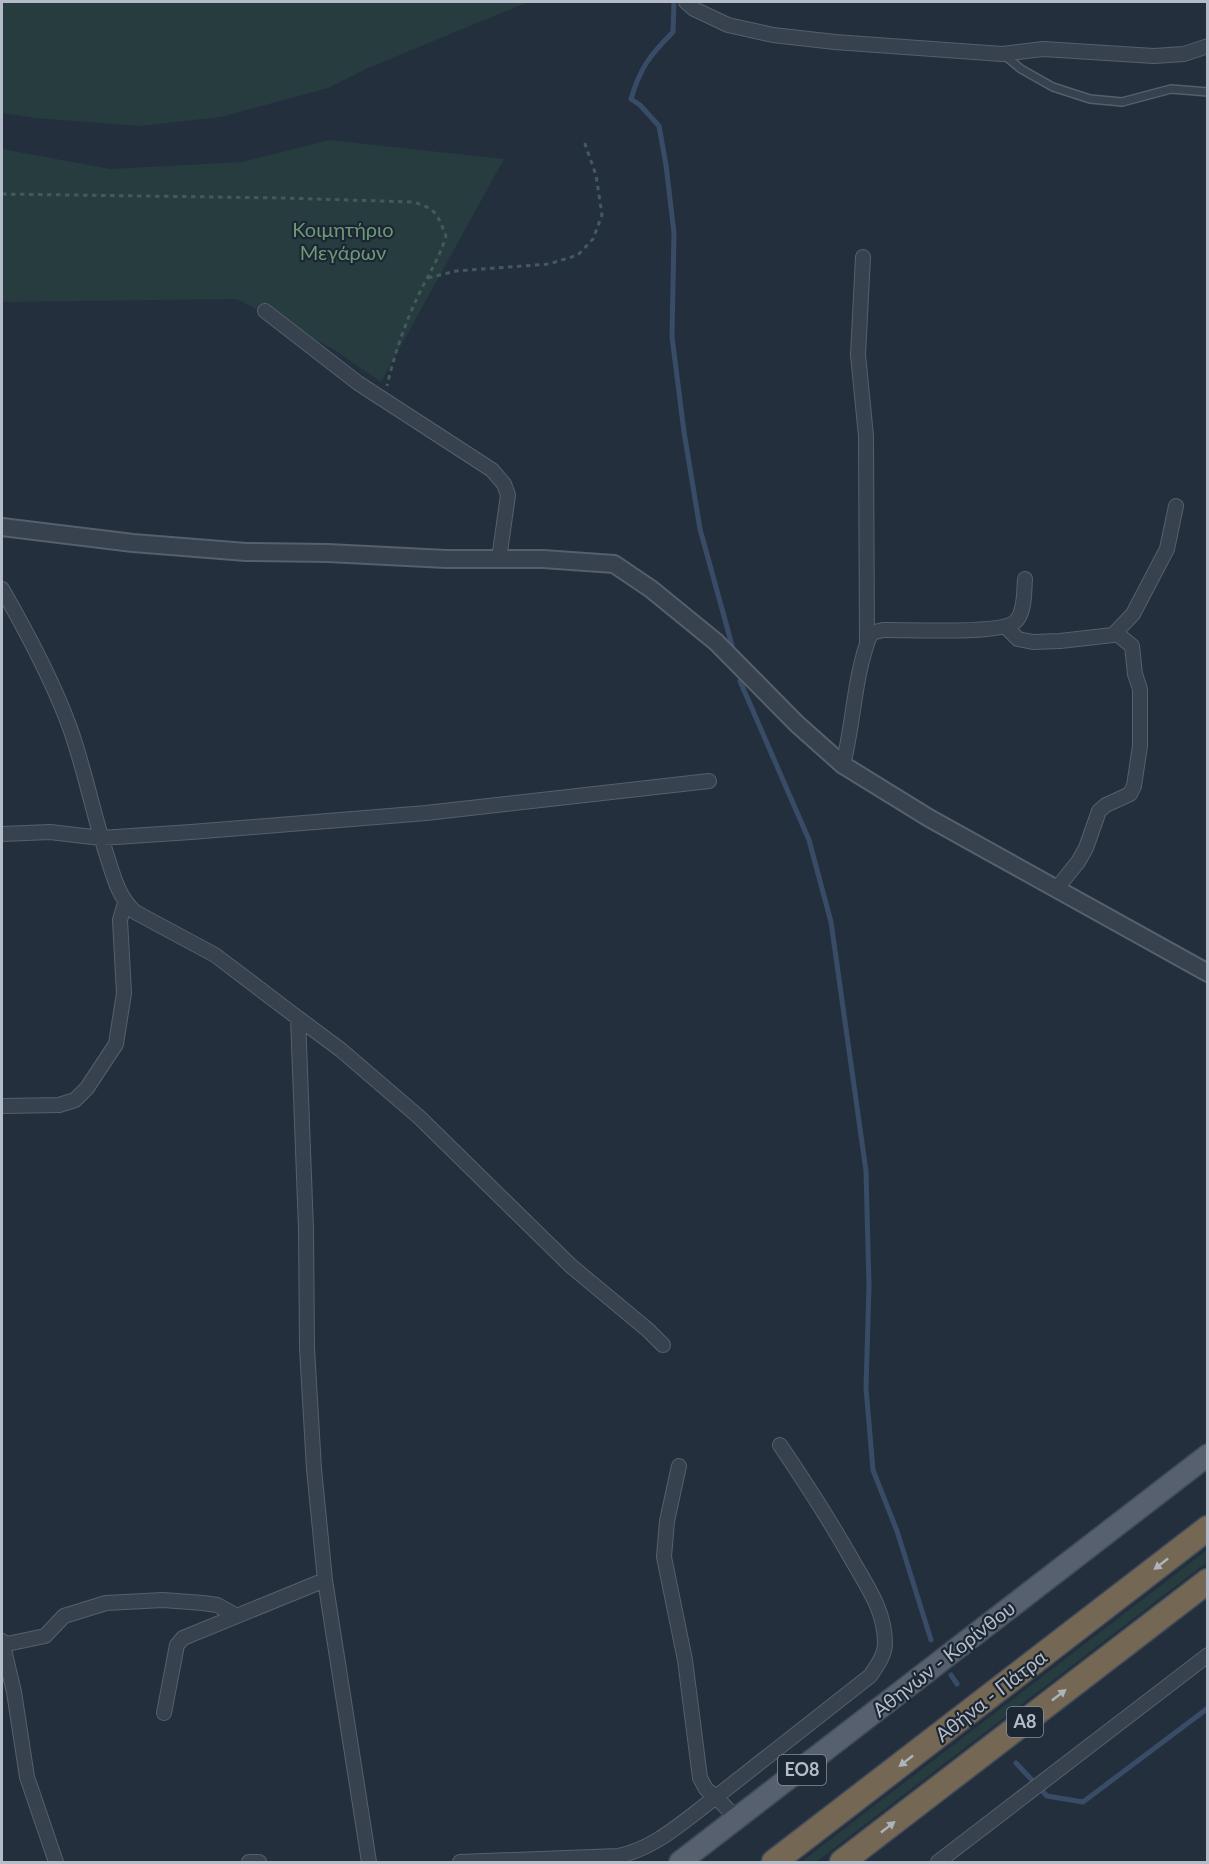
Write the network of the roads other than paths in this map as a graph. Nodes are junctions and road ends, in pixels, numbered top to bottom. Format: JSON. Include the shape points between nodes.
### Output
{"nodes":[{"id":1,"x":686,"y":2,"type":"edge"},
{"id":2,"x":1208,"y":46,"type":"edge"},
{"id":3,"x":1002,"y":54,"type":"junction"},
{"id":4,"x":1208,"y":92,"type":"edge"},
{"id":5,"x":863,"y":257,"type":"dead end"},
{"id":6,"x":265,"y":310,"type":"dead end"},
{"id":7,"x":1176,"y":506,"type":"dead end"},
{"id":8,"x":2,"y":527,"type":"edge"},
{"id":9,"x":500,"y":559,"type":"junction"},
{"id":10,"x":1025,"y":579,"type":"dead end"},
{"id":11,"x":2,"y":589,"type":"edge"},
{"id":12,"x":1006,"y":627,"type":"junction"},
{"id":13,"x":1116,"y":633,"type":"junction"},
{"id":14,"x":867,"y":643,"type":"junction"},
{"id":15,"x":843,"y":765,"type":"junction"},
{"id":16,"x":709,"y":781,"type":"dead end"},
{"id":17,"x":2,"y":834,"type":"edge"},
{"id":18,"x":101,"y":838,"type":"junction"},
{"id":19,"x":1057,"y":888,"type":"junction"},
{"id":20,"x":125,"y":903,"type":"junction"},
{"id":21,"x":1208,"y":974,"type":"edge"},
{"id":22,"x":298,"y":1018,"type":"junction"},
{"id":23,"x":2,"y":1106,"type":"edge"},
{"id":24,"x":663,"y":1346,"type":"dead end"},
{"id":25,"x":780,"y":1445,"type":"dead end"},
{"id":26,"x":1208,"y":1455,"type":"edge"},
{"id":27,"x":679,"y":1466,"type":"dead end"},
{"id":28,"x":1208,"y":1528,"type":"edge"},
{"id":29,"x":325,"y":1580,"type":"junction"},
{"id":30,"x":1208,"y":1581,"type":"edge"},
{"id":31,"x":237,"y":1616,"type":"junction"},
{"id":32,"x":2,"y":1641,"type":"edge"},
{"id":33,"x":2,"y":1646,"type":"edge"},
{"id":34,"x":1208,"y":1655,"type":"edge"},
{"id":35,"x":164,"y":1713,"type":"dead end"},
{"id":36,"x":716,"y":1797,"type":"junction"},
{"id":37,"x":738,"y":1820,"type":"junction"},
{"id":38,"x":56,"y":1863,"type":"edge"},
{"id":39,"x":249,"y":1863,"type":"edge"},
{"id":40,"x":259,"y":1863,"type":"edge"},
{"id":41,"x":369,"y":1863,"type":"edge"},
{"id":42,"x":460,"y":1863,"type":"edge"},
{"id":43,"x":680,"y":1863,"type":"edge"},
{"id":44,"x":774,"y":1863,"type":"edge"},
{"id":45,"x":842,"y":1863,"type":"edge"},
{"id":46,"x":938,"y":1863,"type":"edge"}],
"edges":[{"from":1,"to":3,"type":"street","via":[[728,25],[773,35]]},
{"from":2,"to":3,"type":"street","via":[[1184,54],[1154,56],[1043,49]]},
{"from":3,"to":4,"type":"lane","via":[[1053,87],[1090,99],[1122,102],[1171,88]]},
{"from":5,"to":14,"type":"street","via":[[858,355],[866,435]]},
{"from":6,"to":9,"type":"street","via":[[358,383],[492,470],[508,495]]},
{"from":7,"to":13,"type":"street","via":[[1167,549],[1133,614]]},
{"from":8,"to":9,"type":"street","via":[[246,552]]},
{"from":9,"to":15,"type":"street","via":[[614,564],[716,642]]},
{"from":10,"to":12,"type":"street","via":[[1018,619]]},
{"from":11,"to":18,"type":"street","via":[[43,662],[71,730]]},
{"from":12,"to":13,"type":"street","via":[[1018,639],[1033,642]]},
{"from":12,"to":14,"type":"street","via":[[970,631],[883,630],[871,633]]},
{"from":13,"to":19,"type":"street","via":[[1132,646],[1140,688],[1140,746],[1134,786],[1130,794],[1099,811],[1086,848]]},
{"from":14,"to":15,"type":"street"},
{"from":15,"to":19,"type":"street","via":[[929,818]]},
{"from":16,"to":18,"type":"street","via":[[426,813]]},
{"from":17,"to":18,"type":"street","via":[[50,832]]},
{"from":18,"to":20,"type":"street"},
{"from":19,"to":21,"type":"street"},
{"from":20,"to":22,"type":"street","via":[[215,955]]},
{"from":20,"to":23,"type":"street","via":[[120,920],[124,993],[116,1044],[75,1100]]},
{"from":22,"to":24,"type":"street","via":[[419,1117],[571,1266]]},
{"from":22,"to":29,"type":"street","via":[[307,1348]]},
{"from":25,"to":36,"type":"street","via":[[823,1507],[876,1600],[885,1644],[870,1676]]},
{"from":26,"to":37,"type":"main road","name":"Αθηνών - Κορίνθου","number":"ΕΟ8"},
{"from":27,"to":36,"type":"street","via":[[664,1557],[685,1660],[700,1778]]},
{"from":28,"to":44,"type":"highway","name":"Αθήνα - Πάτρα","number":"Α8","one_way":true},
{"from":29,"to":31,"type":"street"},
{"from":29,"to":41,"type":"street"},
{"from":45,"to":30,"type":"highway","name":"Αθήνα - Πάτρα","number":"Α8","one_way":true},
{"from":31,"to":33,"type":"street","via":[[217,1605],[203,1603],[106,1603],[64,1616],[45,1636]]},
{"from":31,"to":35,"type":"street","via":[[183,1638],[177,1645]]},
{"from":32,"to":33,"type":"street"},
{"from":33,"to":38,"type":"street","via":[[14,1692],[27,1777]]},
{"from":34,"to":46,"type":"street"},
{"from":36,"to":37,"type":"street"},
{"from":36,"to":42,"type":"street","via":[[646,1847],[631,1853]]},
{"from":37,"to":43,"type":"main road","name":"Αθηνών - Κορίνθου","number":"ΕΟ8"},
{"from":39,"to":40,"type":"street"}]}
